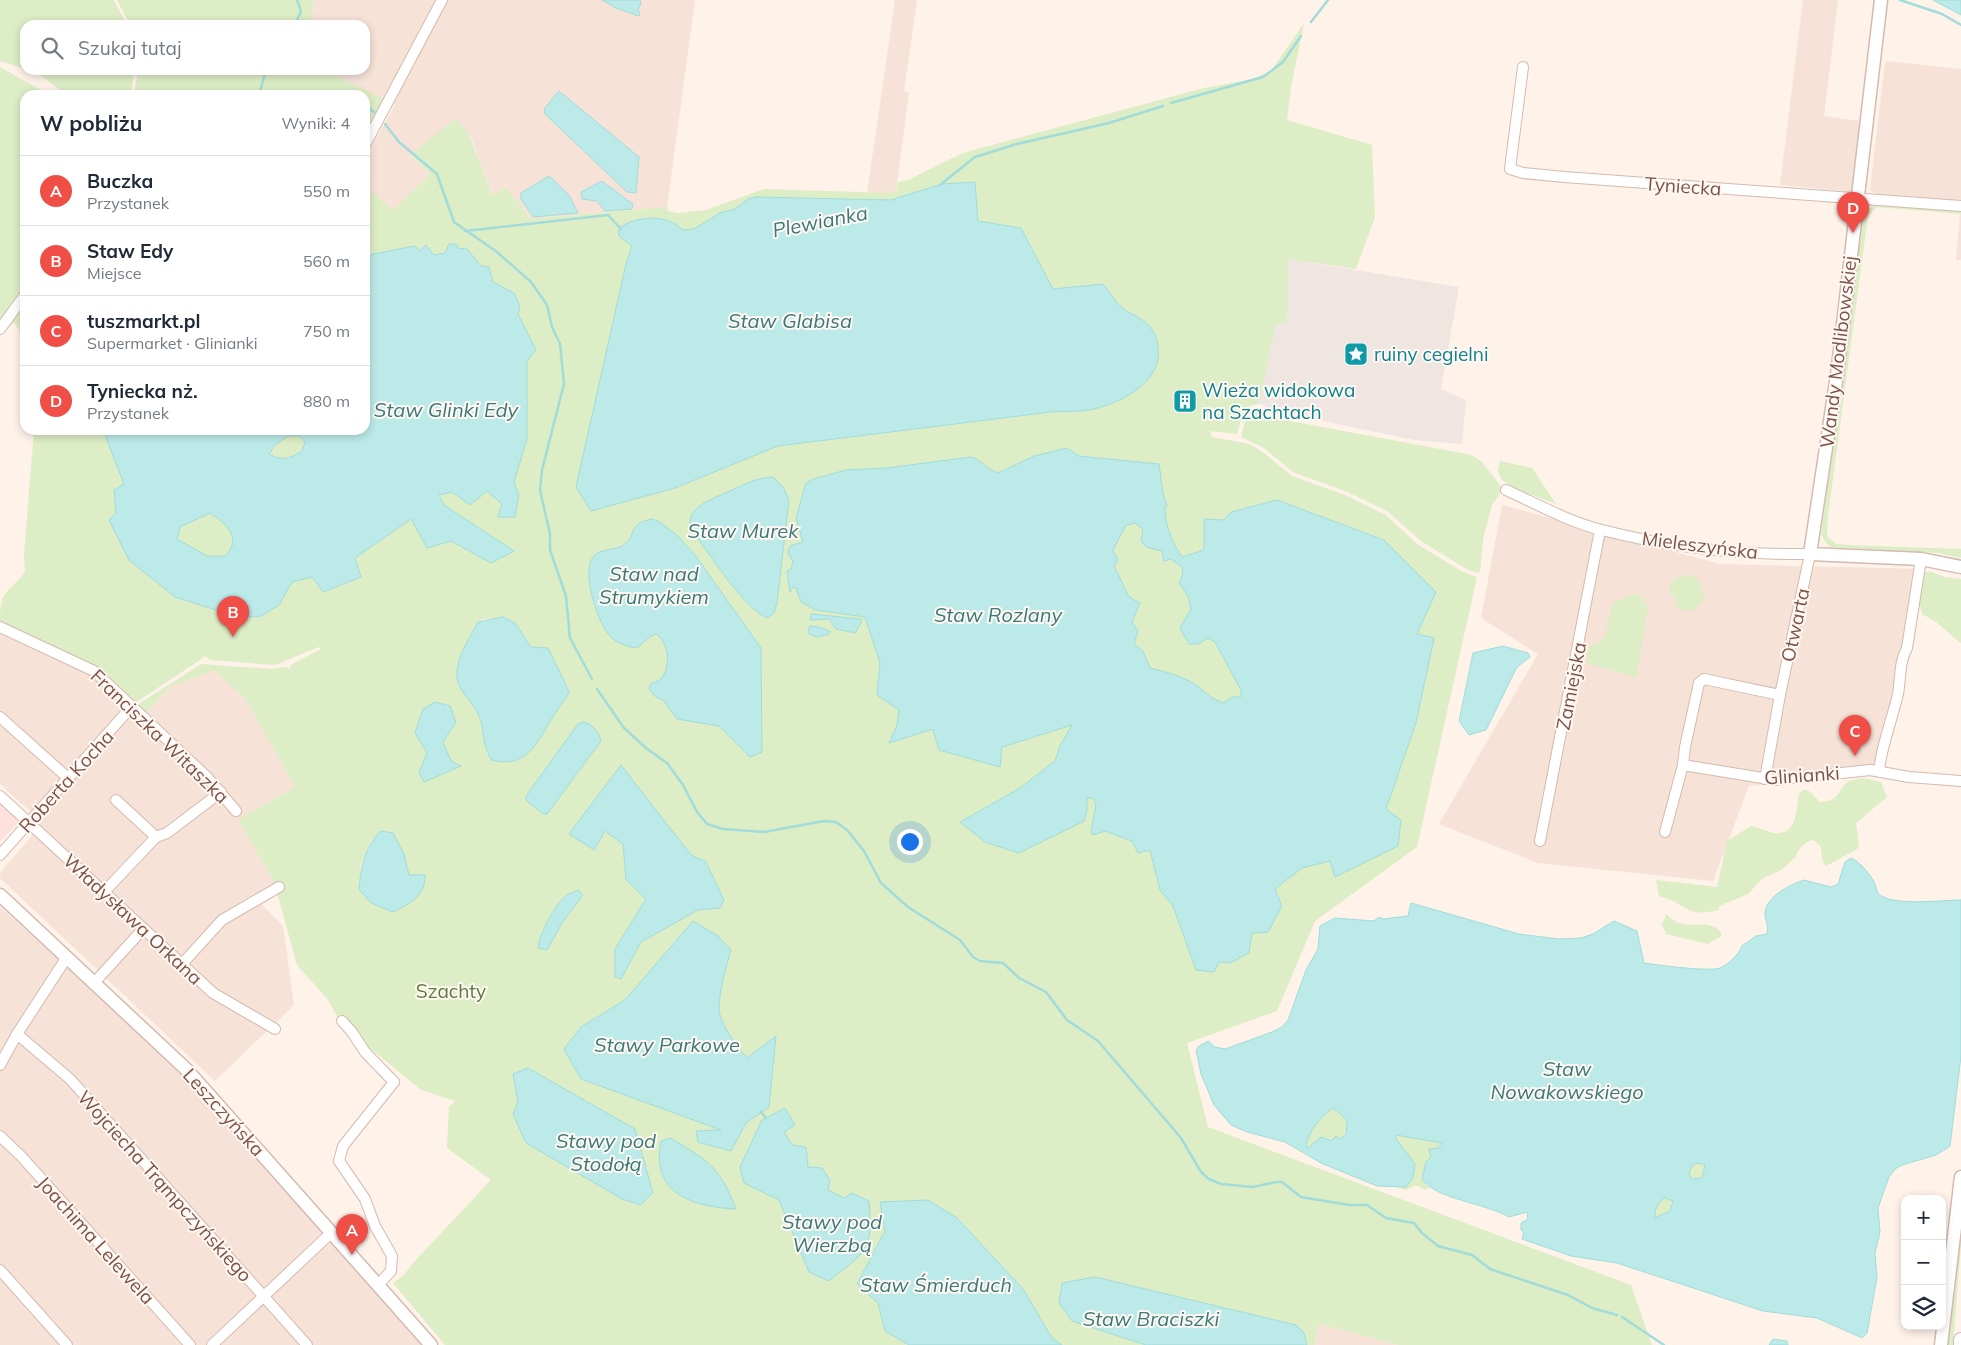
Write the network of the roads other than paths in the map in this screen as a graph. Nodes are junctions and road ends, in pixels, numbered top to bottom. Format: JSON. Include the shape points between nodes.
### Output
{"nodes":[{"id":1,"x":442,"y":0,"type":"edge"},
{"id":2,"x":1881,"y":0,"type":"edge"},
{"id":3,"x":1523,"y":67,"type":"dead end"},
{"id":4,"x":370,"y":137,"type":"edge"},
{"id":5,"x":1857,"y":199,"type":"junction"},
{"id":6,"x":1961,"y":206,"type":"edge"},
{"id":7,"x":20,"y":302,"type":"edge"},
{"id":8,"x":0,"y":329,"type":"edge"},
{"id":9,"x":1506,"y":490,"type":"dead end"},
{"id":10,"x":1600,"y":530,"type":"junction"},
{"id":11,"x":1810,"y":554,"type":"junction"},
{"id":12,"x":1921,"y":559,"type":"junction"},
{"id":13,"x":1961,"y":566,"type":"edge"},
{"id":14,"x":0,"y":627,"type":"edge"},
{"id":15,"x":1780,"y":695,"type":"junction"},
{"id":16,"x":132,"y":706,"type":"junction"},
{"id":17,"x":0,"y":717,"type":"edge"},
{"id":18,"x":1683,"y":765,"type":"junction"},
{"id":19,"x":1879,"y":770,"type":"junction"},
{"id":20,"x":69,"y":779,"type":"junction"},
{"id":21,"x":1766,"y":779,"type":"junction"},
{"id":22,"x":1961,"y":781,"type":"edge"},
{"id":23,"x":221,"y":792,"type":"junction"},
{"id":24,"x":0,"y":796,"type":"edge"},
{"id":25,"x":116,"y":800,"type":"dead end"},
{"id":26,"x":236,"y":811,"type":"dead end"},
{"id":27,"x":29,"y":822,"type":"junction"},
{"id":28,"x":1665,"y":832,"type":"dead end"},
{"id":29,"x":156,"y":837,"type":"junction"},
{"id":30,"x":1540,"y":841,"type":"dead end"},
{"id":31,"x":0,"y":855,"type":"edge"},
{"id":32,"x":279,"y":887,"type":"dead end"},
{"id":33,"x":104,"y":892,"type":"junction"},
{"id":34,"x":0,"y":895,"type":"edge"},
{"id":35,"x":143,"y":929,"type":"junction"},
{"id":36,"x":67,"y":957,"type":"junction"},
{"id":37,"x":182,"y":964,"type":"junction"},
{"id":38,"x":94,"y":983,"type":"junction"},
{"id":39,"x":342,"y":1021,"type":"dead end"},
{"id":40,"x":275,"y":1030,"type":"dead end"},
{"id":41,"x":17,"y":1034,"type":"junction"},
{"id":42,"x":0,"y":1065,"type":"edge"},
{"id":43,"x":0,"y":1136,"type":"edge"},
{"id":44,"x":1961,"y":1177,"type":"edge"},
{"id":45,"x":332,"y":1232,"type":"junction"},
{"id":46,"x":0,"y":1270,"type":"edge"},
{"id":47,"x":378,"y":1285,"type":"junction"},
{"id":48,"x":264,"y":1296,"type":"junction"},
{"id":49,"x":1961,"y":1340,"type":"edge"},
{"id":50,"x":67,"y":1345,"type":"edge"},
{"id":51,"x":190,"y":1345,"type":"edge"},
{"id":52,"x":212,"y":1345,"type":"edge"},
{"id":53,"x":306,"y":1345,"type":"edge"},
{"id":54,"x":431,"y":1345,"type":"edge"},
{"id":55,"x":1941,"y":1345,"type":"edge"},
{"id":56,"x":1961,"y":1345,"type":"edge"}],
"edges":[{"from":1,"to":4,"type":"street"},
{"from":2,"to":5,"type":"street","name":"Wandy Modlibowskiej"},
{"from":3,"to":5,"type":"street","name":"Tyniecka","via":[[1510,169],[1564,178]]},
{"from":5,"to":6,"type":"street","name":"Tyniecka"},
{"from":5,"to":11,"type":"street","name":"Wandy Modlibowskiej","via":[[1837,375]]},
{"from":7,"to":8,"type":"street"},
{"from":9,"to":10,"type":"street","name":"Mieleszyńska"},
{"from":10,"to":11,"type":"street","name":"Mieleszyńska","via":[[1708,551]]},
{"from":10,"to":30,"type":"street","name":"Zamiejska"},
{"from":11,"to":12,"type":"street","name":"Mieleszyńska"},
{"from":11,"to":15,"type":"street","name":"Otwarta"},
{"from":12,"to":13,"type":"street","name":"Mieleszyńska"},
{"from":12,"to":19,"type":"street","via":[[1907,648],[1901,663],[1888,735],[1880,753]]},
{"from":14,"to":16,"type":"street","name":"Franciszka Witaszka","via":[[90,668]]},
{"from":15,"to":18,"type":"street","via":[[1704,679],[1699,683]]},
{"from":15,"to":21,"type":"street","name":"Otwarta"},
{"from":16,"to":20,"type":"street","name":"Roberta Kocha"},
{"from":16,"to":23,"type":"street","name":"Franciszka Witaszka"},
{"from":17,"to":20,"type":"street"},
{"from":18,"to":21,"type":"street","name":"Glinianki"},
{"from":18,"to":28,"type":"street"},
{"from":19,"to":21,"type":"street","name":"Glinianki"},
{"from":19,"to":22,"type":"street","name":"Glinianki","via":[[1909,777]]},
{"from":20,"to":27,"type":"street","name":"Roberta Kocha"},
{"from":23,"to":26,"type":"street","name":"Franciszka Witaszka"},
{"from":23,"to":29,"type":"street","via":[[167,833]]},
{"from":24,"to":27,"type":"street","name":"Władysława Orkana"},
{"from":25,"to":29,"type":"street"},
{"from":27,"to":31,"type":"street","name":"Roberta Kocha"},
{"from":27,"to":33,"type":"street","name":"Władysława Orkana"},
{"from":29,"to":33,"type":"street"},
{"from":32,"to":37,"type":"street","via":[[222,920]]},
{"from":33,"to":35,"type":"street","name":"Władysława Orkana"},
{"from":34,"to":36,"type":"street","name":"Leszczyńska"},
{"from":35,"to":37,"type":"street","name":"Władysława Orkana"},
{"from":35,"to":38,"type":"street"},
{"from":36,"to":38,"type":"street","name":"Leszczyńska"},
{"from":36,"to":41,"type":"street"},
{"from":37,"to":40,"type":"street","name":"Władysława Orkana","via":[[213,993]]},
{"from":38,"to":45,"type":"street","name":"Leszczyńska","via":[[187,1070]]},
{"from":39,"to":47,"type":"street","via":[[365,1052],[394,1082],[343,1146],[339,1161],[365,1199],[375,1226],[392,1256],[391,1271]]},
{"from":41,"to":42,"type":"street"},
{"from":41,"to":48,"type":"street","name":"Wojciecha Trąmpczyńskiego","via":[[70,1079]]},
{"from":43,"to":51,"type":"street","name":"Joachima Lelewela"},
{"from":44,"to":55,"type":"street"},
{"from":45,"to":47,"type":"street","name":"Leszczyńska"},
{"from":45,"to":48,"type":"street"},
{"from":46,"to":50,"type":"street"},
{"from":47,"to":54,"type":"street","name":"Leszczyńska"},
{"from":48,"to":52,"type":"street"},
{"from":48,"to":53,"type":"street","name":"Wojciecha Trąmpczyńskiego"},
{"from":49,"to":56,"type":"main road"}]}
